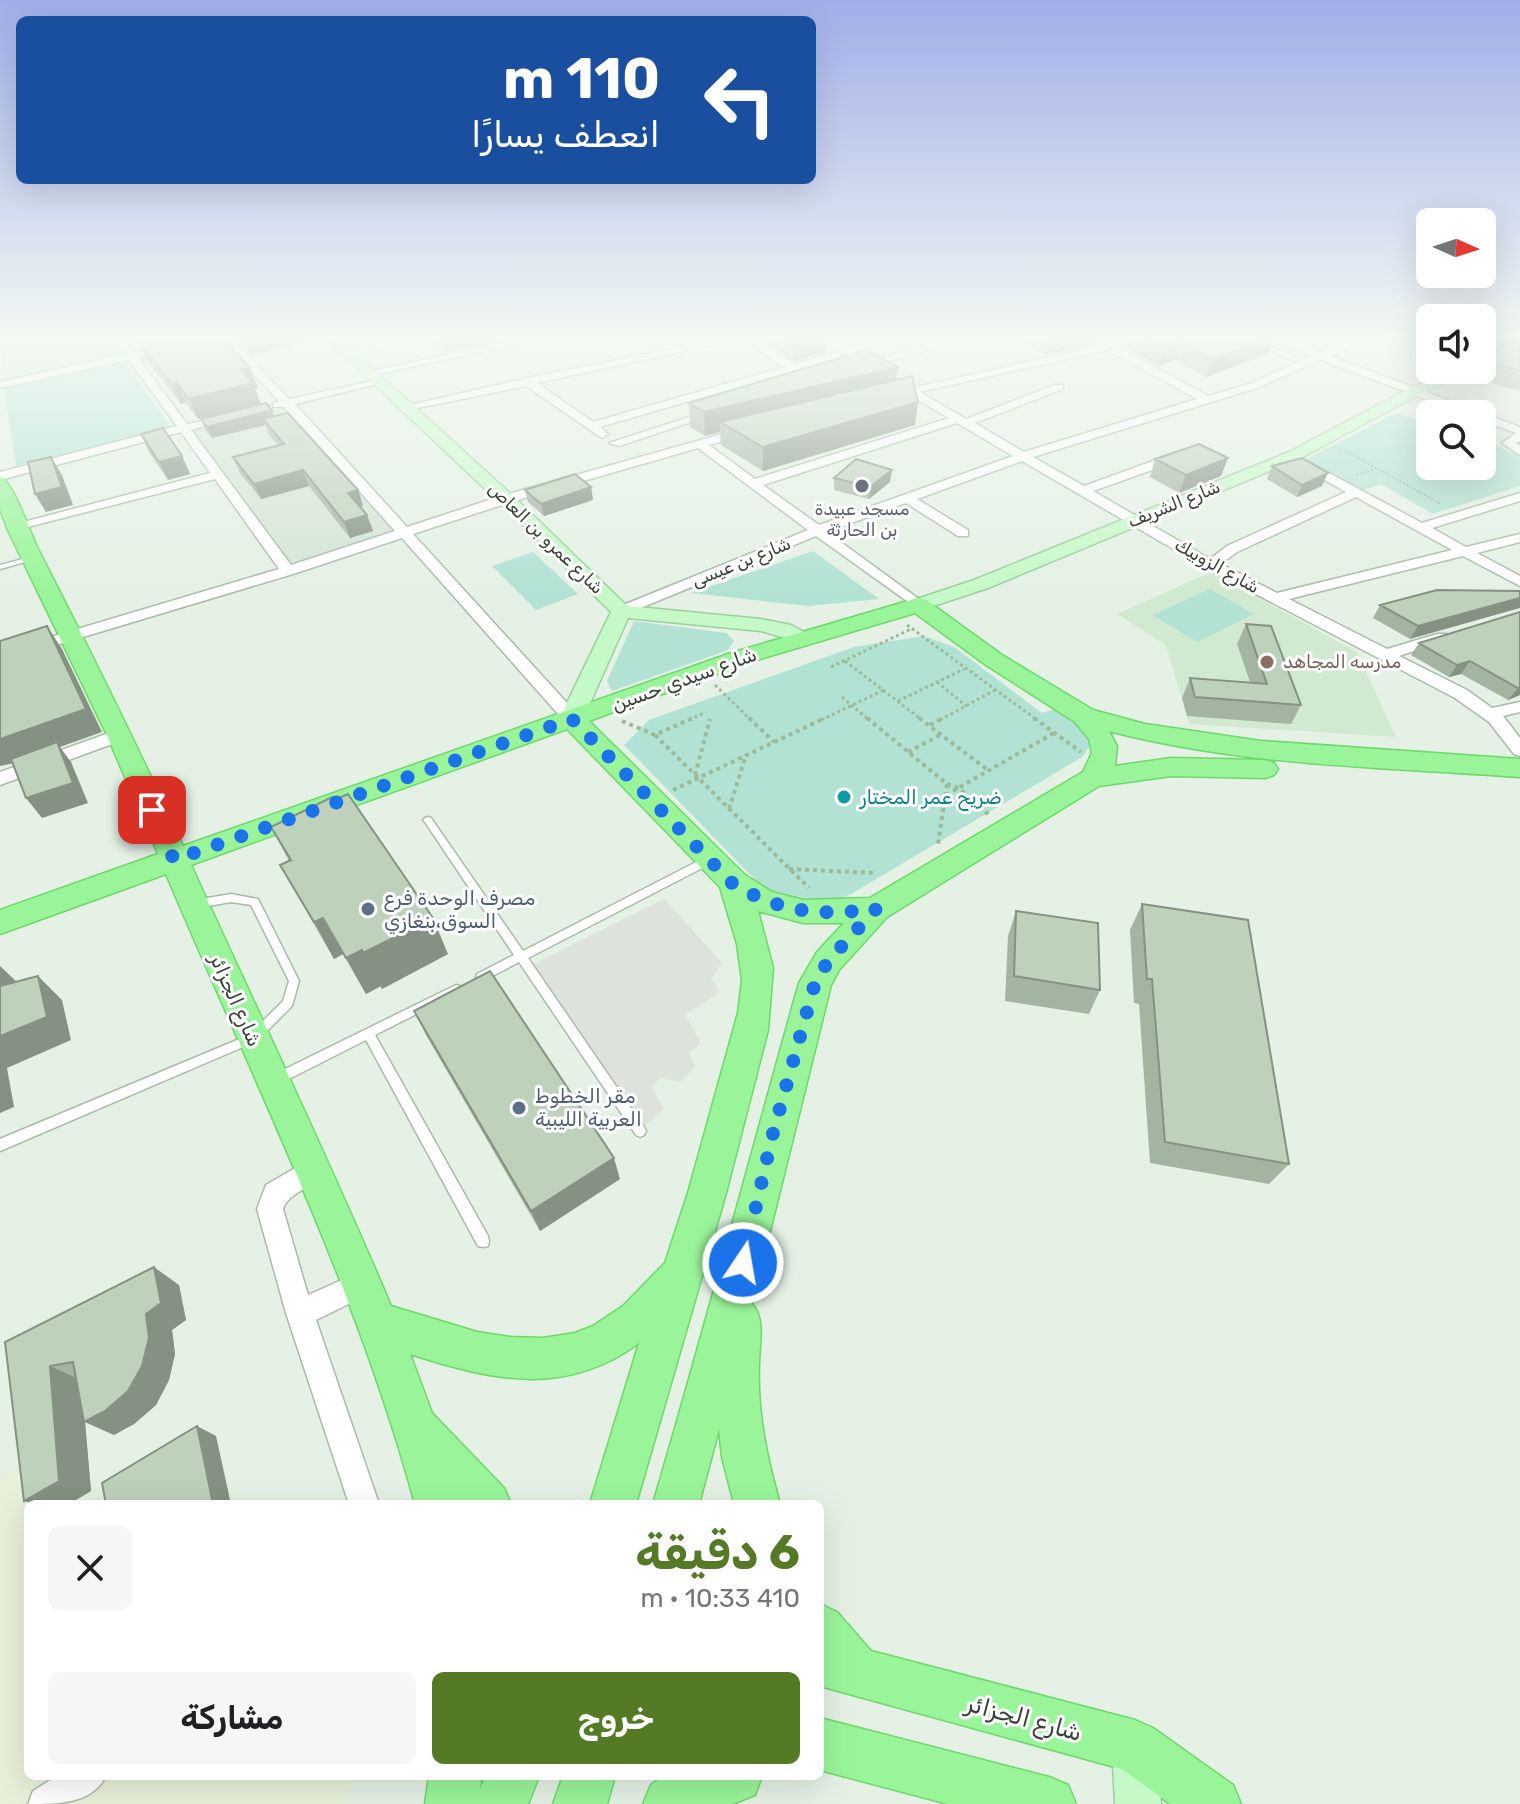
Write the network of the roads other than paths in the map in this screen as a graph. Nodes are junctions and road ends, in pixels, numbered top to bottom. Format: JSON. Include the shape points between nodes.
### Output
{"nodes":[{"id":1,"x":181,"y":423,"type":"edge"},
{"id":2,"x":204,"y":423,"type":"edge"},
{"id":3,"x":306,"y":423,"type":"edge"},
{"id":4,"x":425,"y":423,"type":"edge"},
{"id":5,"x":587,"y":423,"type":"edge"},
{"id":6,"x":601,"y":423,"type":"edge"},
{"id":7,"x":678,"y":423,"type":"edge"},
{"id":8,"x":954,"y":423,"type":"edge"},
{"id":9,"x":965,"y":423,"type":"edge"},
{"id":10,"x":1128,"y":423,"type":"edge"},
{"id":11,"x":1354,"y":423,"type":"edge"},
{"id":12,"x":1496,"y":423,"type":"edge"},
{"id":13,"x":591,"y":426,"type":"junction"},
{"id":14,"x":185,"y":428,"type":"junction"},
{"id":15,"x":754,"y":429,"type":"edge"},
{"id":16,"x":1520,"y":434,"type":"edge"},
{"id":17,"x":615,"y":443,"type":"junction"},
{"id":18,"x":700,"y":444,"type":"junction"},
{"id":19,"x":1520,"y":451,"type":"edge"},
{"id":20,"x":1183,"y":455,"type":"edge"},
{"id":21,"x":1290,"y":456,"type":"junction"},
{"id":22,"x":1021,"y":457,"type":"junction"},
{"id":23,"x":639,"y":459,"type":"junction"},
{"id":24,"x":219,"y":474,"type":"junction"},
{"id":25,"x":755,"y":483,"type":"junction"},
{"id":26,"x":2,"y":489,"type":"edge"},
{"id":27,"x":1085,"y":490,"type":"junction"},
{"id":28,"x":1356,"y":492,"type":"junction"},
{"id":29,"x":1520,"y":497,"type":"edge"},
{"id":30,"x":506,"y":499,"type":"junction"},
{"id":31,"x":908,"y":499,"type":"junction"},
{"id":32,"x":1133,"y":520,"type":"junction"},
{"id":33,"x":17,"y":528,"type":"junction"},
{"id":34,"x":1420,"y":528,"type":"junction"},
{"id":35,"x":819,"y":530,"type":"junction"},
{"id":36,"x":407,"y":533,"type":"junction"},
{"id":37,"x":963,"y":533,"type":"dead end"},
{"id":38,"x":1520,"y":538,"type":"edge"},
{"id":39,"x":1464,"y":552,"type":"junction"},
{"id":40,"x":34,"y":558,"type":"junction"},
{"id":41,"x":1211,"y":565,"type":"junction"},
{"id":42,"x":0,"y":567,"type":"edge"},
{"id":43,"x":288,"y":571,"type":"junction"},
{"id":44,"x":1520,"y":582,"type":"edge"},
{"id":45,"x":1276,"y":598,"type":"junction"},
{"id":46,"x":918,"y":605,"type":"junction"},
{"id":47,"x":621,"y":611,"type":"junction"},
{"id":48,"x":1458,"y":632,"type":"edge"},
{"id":49,"x":70,"y":635,"type":"junction"},
{"id":50,"x":805,"y":638,"type":"junction"},
{"id":51,"x":1385,"y":655,"type":"junction"},
{"id":52,"x":0,"y":657,"type":"edge"},
{"id":53,"x":1520,"y":707,"type":"edge"},
{"id":54,"x":1491,"y":714,"type":"junction"},
{"id":55,"x":584,"y":715,"type":"junction"},
{"id":56,"x":1084,"y":716,"type":"junction"},
{"id":57,"x":120,"y":735,"type":"junction"},
{"id":58,"x":1520,"y":750,"type":"edge"},
{"id":59,"x":1520,"y":768,"type":"edge"},
{"id":60,"x":1097,"y":772,"type":"junction"},
{"id":61,"x":0,"y":779,"type":"edge"},
{"id":62,"x":1520,"y":788,"type":"edge"},
{"id":63,"x":428,"y":820,"type":"dead end"},
{"id":64,"x":174,"y":860,"type":"junction"},
{"id":65,"x":722,"y":872,"type":"junction"},
{"id":66,"x":875,"y":891,"type":"junction"},
{"id":67,"x":194,"y":904,"type":"junction"},
{"id":68,"x":0,"y":922,"type":"edge"},
{"id":69,"x":521,"y":957,"type":"junction"},
{"id":70,"x":368,"y":1033,"type":"junction"},
{"id":71,"x":253,"y":1038,"type":"junction"},
{"id":72,"x":272,"y":1082,"type":"junction"},
{"id":73,"x":640,"y":1131,"type":"dead end"},
{"id":74,"x":0,"y":1145,"type":"edge"},
{"id":75,"x":314,"y":1169,"type":"junction"},
{"id":76,"x":483,"y":1241,"type":"dead end"},
{"id":77,"x":743,"y":1263,"type":"junction"},
{"id":78,"x":681,"y":1272,"type":"junction"},
{"id":79,"x":360,"y":1285,"type":"junction"},
{"id":80,"x":300,"y":1313,"type":"junction"},
{"id":81,"x":377,"y":1322,"type":"junction"},
{"id":82,"x":416,"y":1428,"type":"junction"},
{"id":83,"x":363,"y":1500,"type":"edge"},
{"id":84,"x":437,"y":1500,"type":"edge"},
{"id":85,"x":484,"y":1500,"type":"edge"},
{"id":86,"x":614,"y":1500,"type":"edge"},
{"id":87,"x":677,"y":1500,"type":"edge"},
{"id":88,"x":756,"y":1500,"type":"edge"},
{"id":89,"x":824,"y":1637,"type":"edge"},
{"id":90,"x":838,"y":1666,"type":"edge"},
{"id":91,"x":1135,"y":1746,"type":"junction"},
{"id":92,"x":827,"y":1750,"type":"edge"},
{"id":93,"x":82,"y":1780,"type":"edge"},
{"id":94,"x":455,"y":1780,"type":"edge"},
{"id":95,"x":511,"y":1780,"type":"edge"},
{"id":96,"x":588,"y":1780,"type":"edge"},
{"id":97,"x":724,"y":1780,"type":"edge"},
{"id":98,"x":46,"y":1804,"type":"edge"},
{"id":99,"x":452,"y":1804,"type":"edge"},
{"id":100,"x":501,"y":1804,"type":"edge"},
{"id":101,"x":580,"y":1804,"type":"edge"},
{"id":102,"x":670,"y":1804,"type":"edge"},
{"id":103,"x":1049,"y":1804,"type":"edge"},
{"id":104,"x":1138,"y":1804,"type":"edge"},
{"id":105,"x":1211,"y":1804,"type":"edge"}],
"edges":[{"from":1,"to":14,"type":"street"},
{"from":2,"to":14,"type":"street"},
{"from":3,"to":36,"type":"street"},
{"from":4,"to":30,"type":"street","name":"شارع عمرو بن العاص"},
{"from":5,"to":13,"type":"street"},
{"from":6,"to":13,"type":"street"},
{"from":7,"to":17,"type":"street"},
{"from":8,"to":25,"type":"street"},
{"from":9,"to":22,"type":"street","name":"شارع الزوبيك"},
{"from":10,"to":22,"type":"street","name":"شارع بن عيسى"},
{"from":11,"to":21,"type":"street","name":"شارع الشريف"},
{"from":12,"to":16,"type":"street"},
{"from":13,"to":17,"type":"street"},
{"from":14,"to":24,"type":"street"},
{"from":14,"to":26,"type":"street"},
{"from":15,"to":18,"type":"street"},
{"from":16,"to":19,"type":"street","via":[[1508,443]]},
{"from":17,"to":23,"type":"street"},
{"from":18,"to":23,"type":"street"},
{"from":18,"to":25,"type":"street"},
{"from":20,"to":27,"type":"street"},
{"from":21,"to":28,"type":"street"},
{"from":21,"to":32,"type":"street","name":"شارع الشريف"},
{"from":22,"to":27,"type":"street","name":"شارع الزوبيك"},
{"from":22,"to":31,"type":"street","name":"شارع بن عيسى"},
{"from":23,"to":30,"type":"street"},
{"from":24,"to":33,"type":"street"},
{"from":24,"to":43,"type":"street"},
{"from":25,"to":35,"type":"street"},
{"from":26,"to":33,"type":"main road","name":"شارع الجزائر"},
{"from":27,"to":32,"type":"street","name":"شارع الزوبيك"},
{"from":28,"to":34,"type":"street"},
{"from":28,"to":41,"type":"street","via":[[1232,549]]},
{"from":29,"to":34,"type":"street"},
{"from":30,"to":36,"type":"street"},
{"from":30,"to":47,"type":"street","name":"شارع عمرو بن العاص"},
{"from":31,"to":35,"type":"street","name":"شارع بن عيسى"},
{"from":31,"to":37,"type":"street"},
{"from":32,"to":41,"type":"street","name":"شارع الزوبيك"},
{"from":32,"to":46,"type":"street","name":"شارع الشريف"},
{"from":33,"to":40,"type":"main road","name":"شارع الجزائر"},
{"from":34,"to":39,"type":"street"},
{"from":35,"to":46,"type":"street"},
{"from":35,"to":47,"type":"street","name":"شارع بن عيسى"},
{"from":36,"to":43,"type":"street"},
{"from":36,"to":55,"type":"street"},
{"from":38,"to":39,"type":"street"},
{"from":39,"to":44,"type":"street"},
{"from":39,"to":45,"type":"street"},
{"from":40,"to":42,"type":"lane"},
{"from":40,"to":49,"type":"main road","name":"شارع الجزائر"},
{"from":41,"to":45,"type":"street","name":"شارع الزوبيك"},
{"from":43,"to":49,"type":"street"},
{"from":45,"to":51,"type":"street","name":"شارع الزوبيك"},
{"from":46,"to":50,"type":"main road","name":"شارع سيدي حسين"},
{"from":46,"to":56,"type":"main road"},
{"from":47,"to":50,"type":"street","name":"شارع عمرو بن العاص","via":[[761,625]]},
{"from":47,"to":55,"type":"street","via":[[576,705]]},
{"from":48,"to":51,"type":"street"},
{"from":49,"to":52,"type":"street"},
{"from":49,"to":57,"type":"main road","name":"شارع الجزائر"},
{"from":50,"to":55,"type":"main road","name":"شارع سيدي حسين"},
{"from":51,"to":54,"type":"street","name":"شارع الزوبيك"},
{"from":53,"to":54,"type":"street"},
{"from":54,"to":58,"type":"street","name":"شارع الزوبيك"},
{"from":55,"to":64,"type":"main road","name":"شارع سيدي حسين"},
{"from":55,"to":65,"type":"main road"},
{"from":56,"to":59,"type":"main road","via":[[1217,745]]},
{"from":56,"to":60,"type":"main road","via":[[1105,746]]},
{"from":57,"to":61,"type":"street"},
{"from":57,"to":64,"type":"main road","name":"شارع الجزائر"},
{"from":60,"to":62,"type":"main road","via":[[1234,768]]},
{"from":60,"to":66,"type":"main road","via":[[933,874]]},
{"from":63,"to":69,"type":"lane"},
{"from":64,"to":67,"type":"main road","name":"شارع الجزائر"},
{"from":64,"to":68,"type":"main road","name":"شارع سيدي حسين"},
{"from":65,"to":66,"type":"main road","via":[[764,901],[787,909],[835,914]]},
{"from":65,"to":69,"type":"lane"},
{"from":65,"to":78,"type":"main road","via":[[752,943],[756,1002]]},
{"from":66,"to":77,"type":"main road","via":[[815,983]]},
{"from":67,"to":71,"type":"main road","name":"شارع الجزائر"},
{"from":67,"to":71,"type":"lane","via":[[231,898],[254,902],[294,981],[288,1003]]},
{"from":69,"to":70,"type":"lane"},
{"from":69,"to":73,"type":"lane"},
{"from":70,"to":72,"type":"lane"},
{"from":70,"to":76,"type":"lane"},
{"from":71,"to":72,"type":"main road","name":"شارع الجزائر"},
{"from":71,"to":74,"type":"lane"},
{"from":72,"to":75,"type":"main road","name":"شارع الجزائر"},
{"from":75,"to":79,"type":"main road","name":"شارع الجزائر"},
{"from":75,"to":80,"type":"street","via":[[275,1194],[270,1209]]},
{"from":77,"to":87,"type":"main road"},
{"from":77,"to":88,"type":"main road","via":[[736,1391]]},
{"from":78,"to":81,"type":"main road","via":[[638,1320],[574,1356],[505,1359]]},
{"from":78,"to":86,"type":"main road"},
{"from":79,"to":80,"type":"street"},
{"from":79,"to":81,"type":"main road","name":"شارع الجزائر"},
{"from":80,"to":83,"type":"street"},
{"from":81,"to":82,"type":"main road","name":"شارع الجزائر"},
{"from":82,"to":84,"type":"main road"},
{"from":82,"to":85,"type":"main road","name":"شارع الجزائر"},
{"from":89,"to":90,"type":"main road"},
{"from":90,"to":91,"type":"main road","name":"شارع الجزائر"},
{"from":91,"to":104,"type":"street"},
{"from":91,"to":105,"type":"main road","name":"شارع الجزائر"},
{"from":92,"to":103,"type":"main road"},
{"from":93,"to":98,"type":"street"},
{"from":94,"to":99,"type":"main road"},
{"from":95,"to":100,"type":"main road"},
{"from":96,"to":101,"type":"main road"},
{"from":97,"to":102,"type":"main road"}]}
